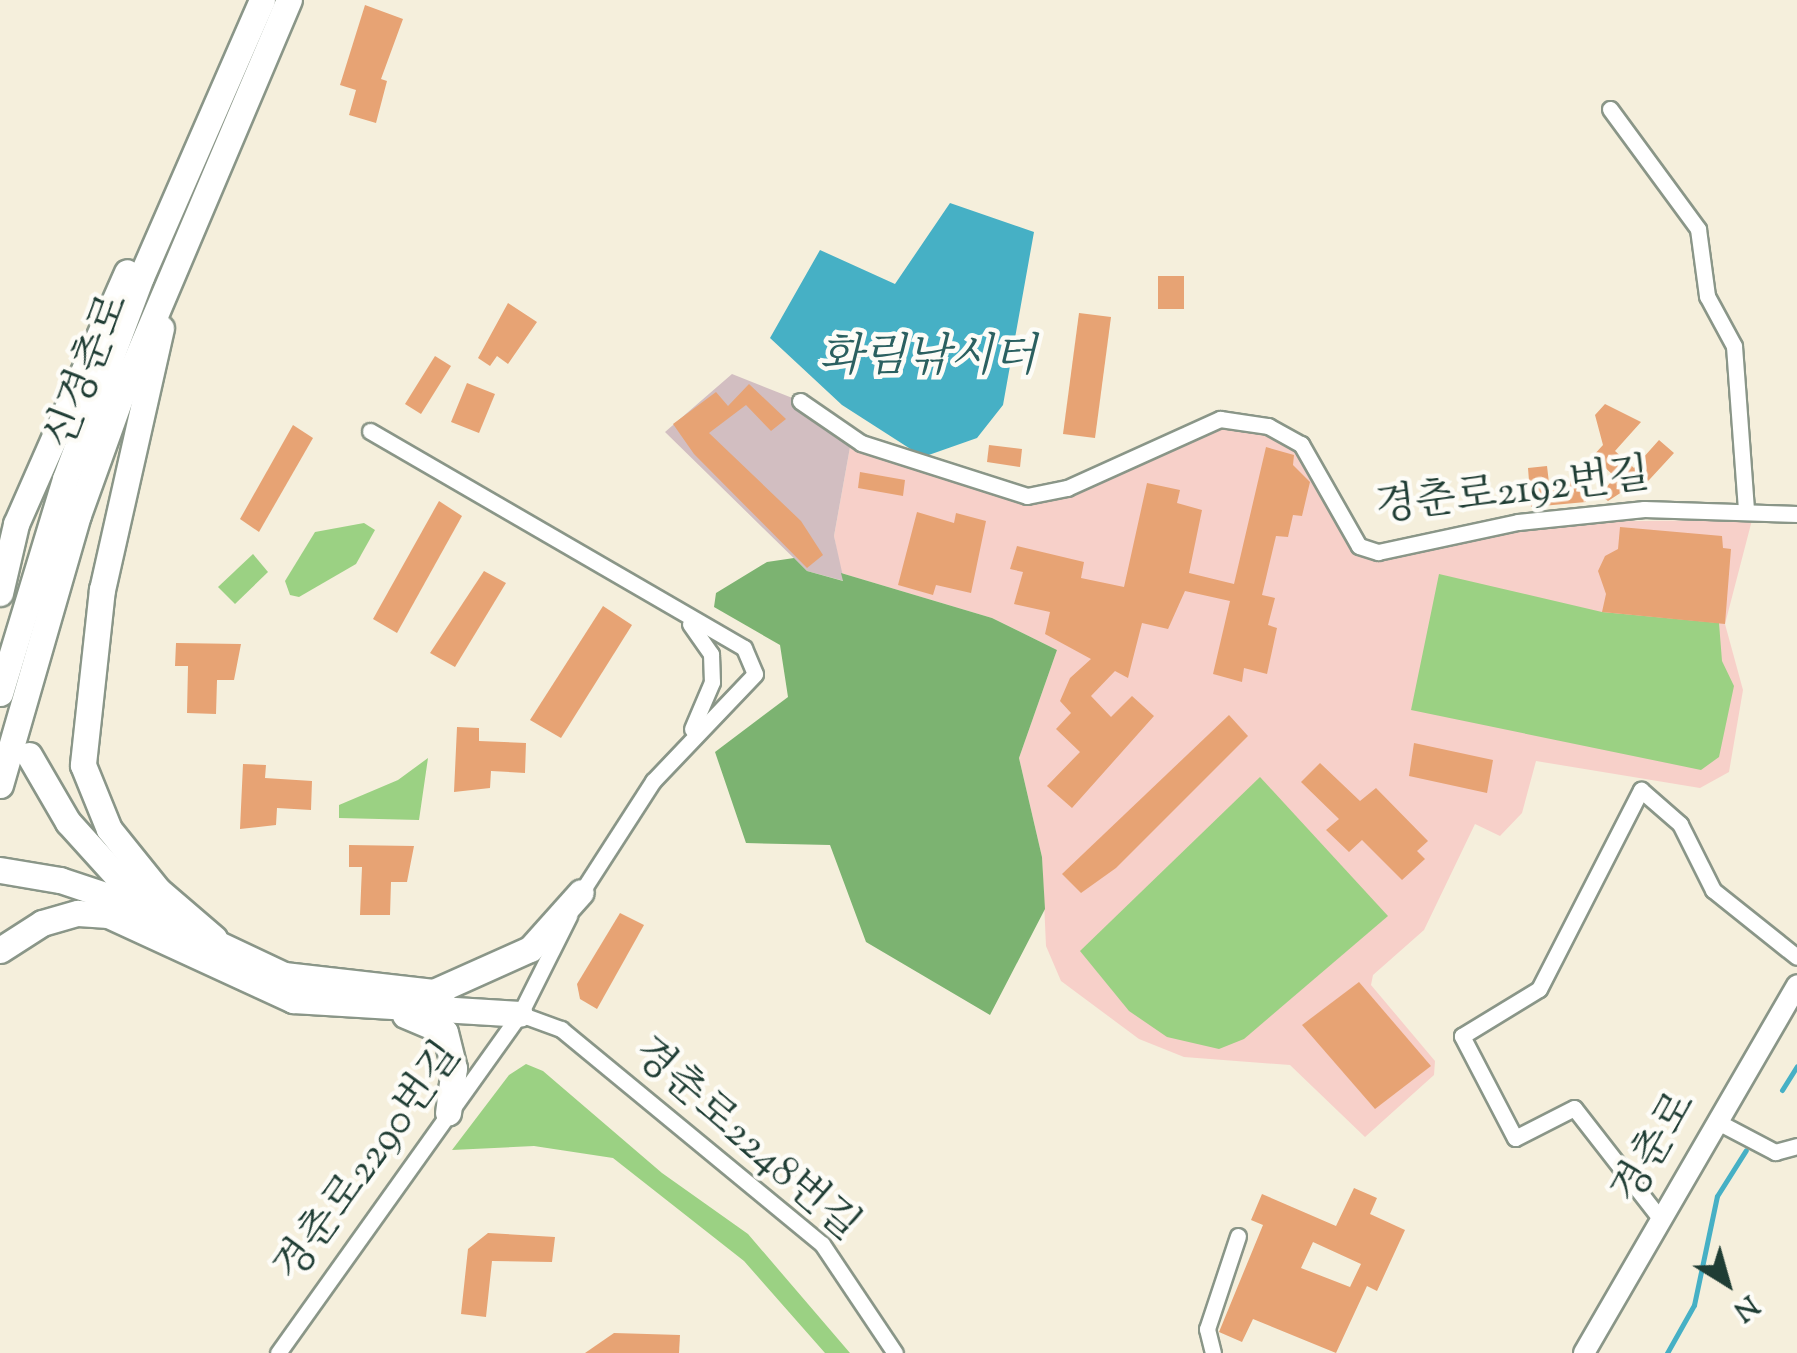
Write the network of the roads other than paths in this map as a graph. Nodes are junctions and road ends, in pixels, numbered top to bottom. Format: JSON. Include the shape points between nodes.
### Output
{"nodes":[{"id":1,"x":262,"y":0,"type":"edge"},
{"id":2,"x":289,"y":0,"type":"edge"},
{"id":3,"x":1610,"y":110,"type":"dead end"},
{"id":4,"x":187,"y":163,"type":"junction"},
{"id":5,"x":177,"y":253,"type":"junction"},
{"id":6,"x":800,"y":400,"type":"dead end"},
{"id":7,"x":370,"y":431,"type":"dead end"},
{"id":8,"x":1746,"y":511,"type":"junction"},
{"id":9,"x":1797,"y":514,"type":"edge"},
{"id":10,"x":0,"y":593,"type":"edge"},
{"id":11,"x":664,"y":603,"type":"junction"},
{"id":12,"x":0,"y":693,"type":"edge"},
{"id":13,"x":683,"y":746,"type":"junction"},
{"id":14,"x":28,"y":755,"type":"dead end"},
{"id":15,"x":0,"y":785,"type":"edge"},
{"id":16,"x":0,"y":870,"type":"edge"},
{"id":17,"x":581,"y":892,"type":"junction"},
{"id":18,"x":148,"y":910,"type":"junction"},
{"id":19,"x":204,"y":945,"type":"junction"},
{"id":20,"x":0,"y":950,"type":"edge"},
{"id":21,"x":1797,"y":956,"type":"edge"},
{"id":22,"x":1797,"y":985,"type":"edge"},
{"id":23,"x":436,"y":992,"type":"junction"},
{"id":24,"x":385,"y":1009,"type":"junction"},
{"id":25,"x":520,"y":1014,"type":"junction"},
{"id":26,"x":448,"y":1113,"type":"junction"},
{"id":27,"x":1716,"y":1121,"type":"junction"},
{"id":28,"x":1797,"y":1146,"type":"edge"},
{"id":29,"x":1659,"y":1217,"type":"junction"},
{"id":30,"x":1238,"y":1236,"type":"dead end"},
{"id":31,"x":278,"y":1353,"type":"edge"},
{"id":32,"x":895,"y":1353,"type":"edge"},
{"id":33,"x":1214,"y":1353,"type":"edge"},
{"id":34,"x":1584,"y":1353,"type":"edge"}],
"edges":[{"from":1,"to":4,"type":"highway","name":"신경춘로"},
{"from":2,"to":5,"type":"highway","name":"신경춘로"},
{"from":3,"to":8,"type":"street","via":[[1698,229],[1707,296],[1734,346]]},
{"from":4,"to":10,"type":"highway","via":[[137,249],[76,382],[16,524]]},
{"from":4,"to":12,"type":"highway","name":"신경춘로","via":[[65,479]]},
{"from":5,"to":15,"type":"highway","name":"신경춘로","via":[[78,515]]},
{"from":5,"to":19,"type":"highway","via":[[102,589],[83,765],[109,829]]},
{"from":6,"to":8,"type":"street","name":"경춘로2192번길","via":[[862,443],[1027,496],[1067,488],[1220,419],[1268,426],[1302,444],[1359,546],[1378,552],[1536,520],[1644,508]]},
{"from":7,"to":11,"type":"street"},
{"from":8,"to":9,"type":"street","name":"경춘로2192번길"},
{"from":11,"to":13,"type":"street","via":[[702,634],[711,654],[712,682]]},
{"from":11,"to":13,"type":"street","via":[[744,648],[755,674]]},
{"from":13,"to":17,"type":"street","name":"경춘로2290번길","via":[[652,781]]},
{"from":14,"to":18,"type":"highway","via":[[68,822]]},
{"from":16,"to":18,"type":"highway","via":[[60,880]]},
{"from":17,"to":23,"type":"highway","via":[[530,950]]},
{"from":17,"to":25,"type":"street","name":"경춘로2290번길"},
{"from":18,"to":19,"type":"highway"},
{"from":19,"to":20,"type":"highway","via":[[78,913],[42,923]]},
{"from":19,"to":23,"type":"highway","via":[[284,975]]},
{"from":19,"to":24,"type":"highway","via":[[293,1000]]},
{"from":21,"to":29,"type":"street","via":[[1713,890],[1680,824],[1641,790],[1539,989],[1462,1036],[1515,1138],[1574,1108]]},
{"from":22,"to":27,"type":"street","name":"경춘로"},
{"from":23,"to":25,"type":"highway"},
{"from":24,"to":25,"type":"highway"},
{"from":24,"to":26,"type":"highway","via":[[445,1032],[454,1068]]},
{"from":25,"to":26,"type":"street","name":"경춘로2290번길"},
{"from":25,"to":32,"type":"street","name":"경춘로2248번길","via":[[561,1029],[822,1244]]},
{"from":26,"to":31,"type":"street","name":"경춘로2290번길"},
{"from":27,"to":28,"type":"street","via":[[1775,1152]]},
{"from":27,"to":29,"type":"street","name":"경춘로"},
{"from":29,"to":34,"type":"street","name":"경춘로"},
{"from":30,"to":33,"type":"street","via":[[1207,1329]]}]}
